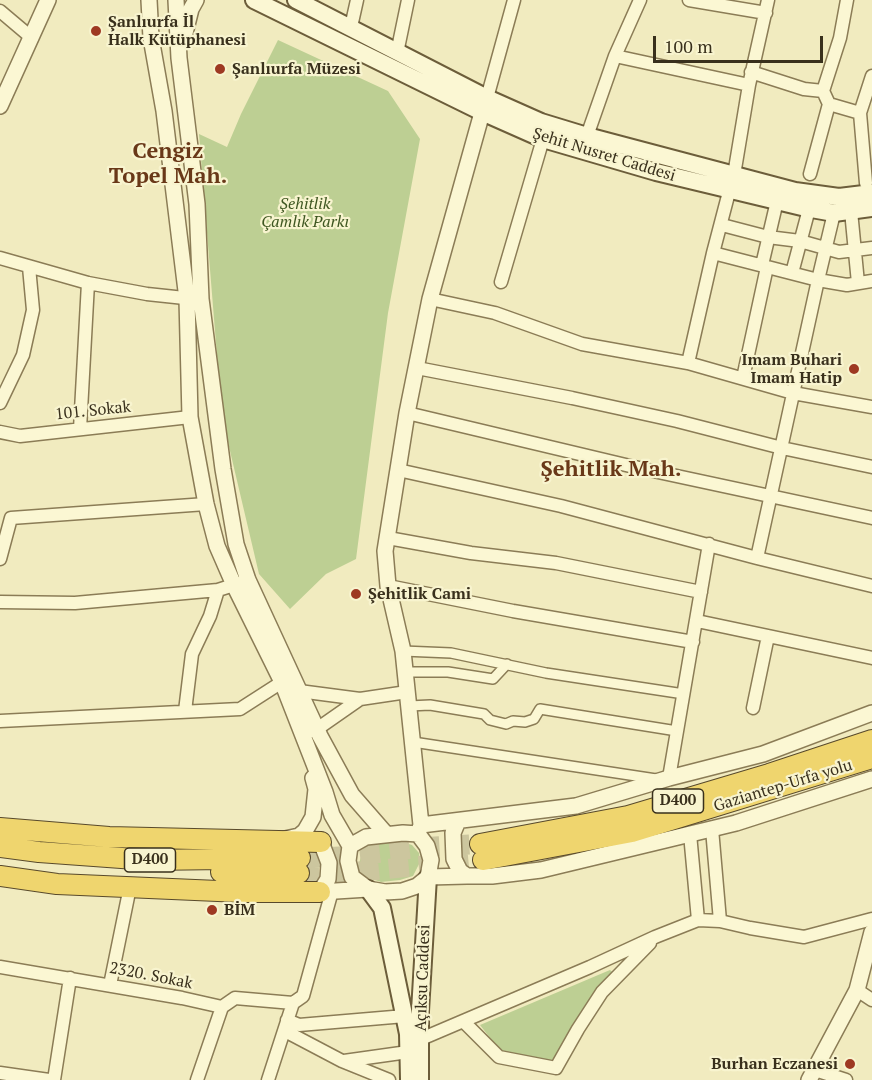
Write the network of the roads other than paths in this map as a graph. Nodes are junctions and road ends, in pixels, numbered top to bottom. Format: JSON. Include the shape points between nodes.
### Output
{"nodes":[{"id":1,"x":48,"y":0,"type":"edge"},
{"id":2,"x":149,"y":0,"type":"edge"},
{"id":3,"x":176,"y":0,"type":"edge"},
{"id":4,"x":196,"y":0,"type":"edge"},
{"id":5,"x":254,"y":0,"type":"edge"},
{"id":6,"x":296,"y":0,"type":"edge"},
{"id":7,"x":357,"y":0,"type":"edge"},
{"id":8,"x":408,"y":0,"type":"edge"},
{"id":9,"x":514,"y":0,"type":"edge"},
{"id":10,"x":640,"y":0,"type":"edge"},
{"id":11,"x":689,"y":0,"type":"edge"},
{"id":12,"x":768,"y":0,"type":"edge"},
{"id":13,"x":847,"y":0,"type":"edge"},
{"id":14,"x":0,"y":11,"type":"edge"},
{"id":15,"x":766,"y":13,"type":"junction"},
{"id":16,"x":351,"y":27,"type":"junction"},
{"id":17,"x":32,"y":38,"type":"junction"},
{"id":18,"x":397,"y":53,"type":"junction"},
{"id":19,"x":615,"y":56,"type":"junction"},
{"id":20,"x":179,"y":58,"type":"junction"},
{"id":21,"x":752,"y":72,"type":"junction"},
{"id":22,"x":872,"y":76,"type":"edge"},
{"id":23,"x":748,"y":85,"type":"junction"},
{"id":24,"x":824,"y":91,"type":"junction"},
{"id":25,"x":484,"y":105,"type":"junction"},
{"id":26,"x":830,"y":105,"type":"junction"},
{"id":27,"x":0,"y":106,"type":"edge"},
{"id":28,"x":860,"y":113,"type":"junction"},
{"id":29,"x":587,"y":136,"type":"junction"},
{"id":30,"x":543,"y":139,"type":"junction"},
{"id":31,"x":810,"y":174,"type":"dead end"},
{"id":32,"x":732,"y":182,"type":"junction"},
{"id":33,"x":869,"y":188,"type":"edge"},
{"id":34,"x":777,"y":201,"type":"junction"},
{"id":35,"x":872,"y":208,"type":"edge"},
{"id":36,"x":809,"y":209,"type":"junction"},
{"id":37,"x":843,"y":212,"type":"junction"},
{"id":38,"x":722,"y":225,"type":"junction"},
{"id":39,"x":768,"y":237,"type":"junction"},
{"id":40,"x":800,"y":241,"type":"junction"},
{"id":41,"x":825,"y":248,"type":"junction"},
{"id":42,"x":872,"y":248,"type":"edge"},
{"id":43,"x":856,"y":251,"type":"junction"},
{"id":44,"x":713,"y":253,"type":"junction"},
{"id":45,"x":0,"y":258,"type":"edge"},
{"id":46,"x":765,"y":266,"type":"junction"},
{"id":47,"x":29,"y":267,"type":"junction"},
{"id":48,"x":792,"y":273,"type":"junction"},
{"id":49,"x":818,"y":280,"type":"junction"},
{"id":50,"x":872,"y":281,"type":"edge"},
{"id":51,"x":501,"y":282,"type":"dead end"},
{"id":52,"x":88,"y":283,"type":"junction"},
{"id":53,"x":858,"y":284,"type":"junction"},
{"id":54,"x":194,"y":299,"type":"junction"},
{"id":55,"x":430,"y":299,"type":"junction"},
{"id":56,"x":688,"y":363,"type":"junction"},
{"id":57,"x":417,"y":368,"type":"junction"},
{"id":58,"x":743,"y":378,"type":"junction"},
{"id":59,"x":793,"y":393,"type":"junction"},
{"id":60,"x":0,"y":403,"type":"edge"},
{"id":61,"x":872,"y":407,"type":"edge"},
{"id":62,"x":407,"y":413,"type":"junction"},
{"id":63,"x":190,"y":417,"type":"junction"},
{"id":64,"x":80,"y":429,"type":"junction"},
{"id":65,"x":0,"y":432,"type":"edge"},
{"id":66,"x":782,"y":448,"type":"junction"},
{"id":67,"x":872,"y":467,"type":"edge"},
{"id":68,"x":398,"y":470,"type":"junction"},
{"id":69,"x":772,"y":496,"type":"junction"},
{"id":70,"x":206,"y":504,"type":"junction"},
{"id":71,"x":872,"y":518,"type":"edge"},
{"id":72,"x":388,"y":538,"type":"junction"},
{"id":73,"x":709,"y":544,"type":"junction"},
{"id":74,"x":757,"y":558,"type":"junction"},
{"id":75,"x":0,"y":559,"type":"edge"},
{"id":76,"x":241,"y":582,"type":"junction"},
{"id":77,"x":388,"y":586,"type":"junction"},
{"id":78,"x":872,"y":586,"type":"edge"},
{"id":79,"x":218,"y":590,"type":"junction"},
{"id":80,"x":701,"y":592,"type":"junction"},
{"id":81,"x":0,"y":602,"type":"edge"},
{"id":82,"x":697,"y":621,"type":"junction"},
{"id":83,"x":768,"y":636,"type":"junction"},
{"id":84,"x":693,"y":642,"type":"junction"},
{"id":85,"x":403,"y":651,"type":"junction"},
{"id":86,"x":872,"y":658,"type":"edge"},
{"id":87,"x":507,"y":664,"type":"junction"},
{"id":88,"x":405,"y":672,"type":"junction"},
{"id":89,"x":282,"y":682,"type":"junction"},
{"id":90,"x":298,"y":691,"type":"junction"},
{"id":91,"x":684,"y":694,"type":"junction"},
{"id":92,"x":360,"y":699,"type":"junction"},
{"id":93,"x":408,"y":699,"type":"junction"},
{"id":94,"x":753,"y":708,"type":"dead end"},
{"id":95,"x":185,"y":711,"type":"junction"},
{"id":96,"x":872,"y":713,"type":"edge"},
{"id":97,"x":0,"y":721,"type":"edge"},
{"id":98,"x":310,"y":731,"type":"junction"},
{"id":99,"x":677,"y":731,"type":"junction"},
{"id":100,"x":872,"y":740,"type":"edge"},
{"id":101,"x":413,"y":742,"type":"junction"},
{"id":102,"x":872,"y":758,"type":"edge"},
{"id":103,"x":665,"y":779,"type":"junction"},
{"id":104,"x":872,"y":779,"type":"edge"},
{"id":105,"x":458,"y":821,"type":"junction"},
{"id":106,"x":0,"y":828,"type":"edge"},
{"id":107,"x":712,"y":829,"type":"junction"},
{"id":108,"x":420,"y":830,"type":"junction"},
{"id":109,"x":386,"y":834,"type":"junction"},
{"id":110,"x":690,"y":834,"type":"junction"},
{"id":111,"x":275,"y":842,"type":"junction"},
{"id":112,"x":321,"y":842,"type":"junction"},
{"id":113,"x":350,"y":846,"type":"junction"},
{"id":114,"x":0,"y":847,"type":"edge"},
{"id":115,"x":0,"y":860,"type":"edge"},
{"id":116,"x":0,"y":876,"type":"edge"},
{"id":117,"x":467,"y":876,"type":"junction"},
{"id":118,"x":428,"y":877,"type":"junction"},
{"id":119,"x":130,"y":887,"type":"junction"},
{"id":120,"x":368,"y":889,"type":"junction"},
{"id":121,"x":326,"y":892,"type":"junction"},
{"id":122,"x":872,"y":919,"type":"edge"},
{"id":123,"x":698,"y":920,"type":"junction"},
{"id":124,"x":720,"y":921,"type":"junction"},
{"id":125,"x":655,"y":937,"type":"junction"},
{"id":126,"x":871,"y":938,"type":"edge"},
{"id":127,"x":0,"y":967,"type":"edge"},
{"id":128,"x":70,"y":978,"type":"junction"},
{"id":129,"x":110,"y":985,"type":"junction"},
{"id":130,"x":857,"y":990,"type":"junction"},
{"id":131,"x":872,"y":1000,"type":"edge"},
{"id":132,"x":293,"y":1003,"type":"junction"},
{"id":133,"x":222,"y":1007,"type":"junction"},
{"id":134,"x":405,"y":1016,"type":"junction"},
{"id":135,"x":463,"y":1021,"type":"junction"},
{"id":136,"x":286,"y":1026,"type":"junction"},
{"id":137,"x":420,"y":1039,"type":"junction"},
{"id":138,"x":408,"y":1052,"type":"junction"},
{"id":139,"x":342,"y":1061,"type":"junction"},
{"id":140,"x":0,"y":1073,"type":"edge"},
{"id":141,"x":812,"y":1075,"type":"edge"},
{"id":142,"x":19,"y":1078,"type":"edge"},
{"id":143,"x":49,"y":1080,"type":"edge"},
{"id":144,"x":54,"y":1080,"type":"edge"},
{"id":145,"x":197,"y":1080,"type":"edge"},
{"id":146,"x":268,"y":1080,"type":"edge"},
{"id":147,"x":389,"y":1080,"type":"edge"},
{"id":148,"x":410,"y":1080,"type":"edge"},
{"id":149,"x":420,"y":1080,"type":"edge"},
{"id":150,"x":846,"y":1080,"type":"edge"}],
"edges":[{"from":1,"to":17,"type":"street"},
{"from":2,"to":54,"type":"street","via":[[151,38]]},
{"from":3,"to":20,"type":"street"},
{"from":4,"to":20,"type":"street"},
{"from":5,"to":25,"type":"main road","name":"Şehit Nusret Caddesi"},
{"from":6,"to":16,"type":"main road","name":"Şehit Nusret Caddesi"},
{"from":7,"to":16,"type":"street"},
{"from":8,"to":18,"type":"street"},
{"from":9,"to":25,"type":"street"},
{"from":10,"to":19,"type":"street"},
{"from":11,"to":15,"type":"street"},
{"from":12,"to":15,"type":"street"},
{"from":13,"to":24,"type":"street"},
{"from":14,"to":17,"type":"street"},
{"from":15,"to":21,"type":"street"},
{"from":16,"to":18,"type":"main road","name":"Şehit Nusret Caddesi"},
{"from":17,"to":27,"type":"street"},
{"from":18,"to":25,"type":"main road","name":"Şehit Nusret Caddesi"},
{"from":19,"to":23,"type":"street"},
{"from":19,"to":29,"type":"street"},
{"from":20,"to":54,"type":"street","via":[[196,204]]},
{"from":21,"to":23,"type":"street"},
{"from":21,"to":24,"type":"street","via":[[804,89]]},
{"from":22,"to":28,"type":"street"},
{"from":23,"to":32,"type":"street"},
{"from":24,"to":26,"type":"street"},
{"from":25,"to":29,"type":"main road","name":"Şehit Nusret Caddesi"},
{"from":25,"to":30,"type":"main road","name":"Şehit Nusret Caddesi"},
{"from":25,"to":55,"type":"street"},
{"from":26,"to":28,"type":"street"},
{"from":26,"to":31,"type":"street"},
{"from":28,"to":33,"type":"street"},
{"from":29,"to":32,"type":"main road","name":"Şehit Nusret Caddesi"},
{"from":30,"to":32,"type":"main road","name":"Şehit Nusret Caddesi","via":[[656,172]]},
{"from":30,"to":51,"type":"street"},
{"from":32,"to":33,"type":"main road","name":"Şehit Nusret Caddesi","via":[[839,197]]},
{"from":32,"to":34,"type":"main road","name":"Şehit Nusret Caddesi"},
{"from":32,"to":38,"type":"street"},
{"from":34,"to":36,"type":"main road","name":"Şehit Nusret Caddesi"},
{"from":34,"to":39,"type":"street"},
{"from":35,"to":37,"type":"main road","name":"Şehit Nusret Caddesi"},
{"from":36,"to":37,"type":"main road","name":"Şehit Nusret Caddesi"},
{"from":36,"to":40,"type":"street"},
{"from":37,"to":41,"type":"street"},
{"from":37,"to":43,"type":"street"},
{"from":38,"to":39,"type":"street"},
{"from":38,"to":44,"type":"street"},
{"from":39,"to":40,"type":"street"},
{"from":39,"to":46,"type":"street"},
{"from":40,"to":41,"type":"street"},
{"from":40,"to":48,"type":"street"},
{"from":41,"to":43,"type":"street"},
{"from":41,"to":49,"type":"street"},
{"from":42,"to":43,"type":"street"},
{"from":43,"to":53,"type":"street"},
{"from":44,"to":46,"type":"street"},
{"from":44,"to":56,"type":"street"},
{"from":45,"to":47,"type":"street"},
{"from":46,"to":48,"type":"street"},
{"from":46,"to":58,"type":"street"},
{"from":47,"to":52,"type":"street"},
{"from":47,"to":60,"type":"street","via":[[33,310],[23,355]]},
{"from":48,"to":49,"type":"street"},
{"from":49,"to":53,"type":"street"},
{"from":49,"to":59,"type":"street"},
{"from":50,"to":53,"type":"street"},
{"from":52,"to":54,"type":"street"},
{"from":52,"to":64,"type":"street"},
{"from":54,"to":63,"type":"street"},
{"from":54,"to":76,"type":"street"},
{"from":55,"to":56,"type":"street","via":[[495,314],[582,344]]},
{"from":55,"to":57,"type":"street"},
{"from":56,"to":58,"type":"street"},
{"from":57,"to":62,"type":"street"},
{"from":57,"to":66,"type":"street","via":[[677,421]]},
{"from":58,"to":59,"type":"street"},
{"from":59,"to":61,"type":"street"},
{"from":59,"to":66,"type":"street"},
{"from":62,"to":68,"type":"street"},
{"from":62,"to":69,"type":"street"},
{"from":63,"to":64,"type":"street","name":"101. Sokak"},
{"from":63,"to":70,"type":"street"},
{"from":64,"to":65,"type":"street","name":"101. Sokak","via":[[20,436]]},
{"from":66,"to":67,"type":"street"},
{"from":66,"to":69,"type":"street"},
{"from":68,"to":72,"type":"street"},
{"from":68,"to":73,"type":"street"},
{"from":69,"to":71,"type":"street"},
{"from":69,"to":74,"type":"street"},
{"from":70,"to":75,"type":"street","via":[[10,518]]},
{"from":70,"to":76,"type":"street","via":[[218,546]]},
{"from":72,"to":77,"type":"street"},
{"from":72,"to":80,"type":"street","via":[[556,563]]},
{"from":73,"to":74,"type":"street"},
{"from":73,"to":80,"type":"street"},
{"from":74,"to":78,"type":"street"},
{"from":76,"to":79,"type":"street"},
{"from":76,"to":89,"type":"street"},
{"from":76,"to":90,"type":"street"},
{"from":77,"to":84,"type":"street"},
{"from":77,"to":85,"type":"street"},
{"from":79,"to":81,"type":"street","via":[[75,603]]},
{"from":79,"to":95,"type":"street","via":[[192,654]]},
{"from":80,"to":82,"type":"street"},
{"from":82,"to":83,"type":"street"},
{"from":82,"to":84,"type":"street"},
{"from":83,"to":86,"type":"street"},
{"from":83,"to":94,"type":"street"},
{"from":84,"to":91,"type":"street"},
{"from":85,"to":87,"type":"street","via":[[451,653]]},
{"from":85,"to":88,"type":"street"},
{"from":87,"to":88,"type":"street","via":[[493,680],[448,672]]},
{"from":87,"to":91,"type":"street"},
{"from":88,"to":93,"type":"street"},
{"from":89,"to":90,"type":"street"},
{"from":89,"to":95,"type":"street","via":[[240,709]]},
{"from":89,"to":98,"type":"street"},
{"from":90,"to":92,"type":"street"},
{"from":90,"to":98,"type":"street"},
{"from":91,"to":99,"type":"street"},
{"from":92,"to":93,"type":"street"},
{"from":92,"to":98,"type":"street"},
{"from":93,"to":99,"type":"street","via":[[484,714],[506,724],[534,719],[540,709]]},
{"from":93,"to":101,"type":"street"},
{"from":95,"to":97,"type":"street"},
{"from":96,"to":103,"type":"street","via":[[763,754]]},
{"from":98,"to":109,"type":"street","via":[[352,795]]},
{"from":98,"to":111,"type":"street","via":[[316,789],[313,817],[299,836]]},
{"from":98,"to":113,"type":"street","via":[[332,815]]},
{"from":99,"to":103,"type":"street"},
{"from":100,"to":102,"type":"highway","name":"Gaziantep-Urfa yolu","number":"D400","via":[[628,816],[481,852],[632,832]]},
{"from":101,"to":103,"type":"street"},
{"from":101,"to":108,"type":"street"},
{"from":103,"to":105,"type":"street","via":[[576,806]]},
{"from":104,"to":107,"type":"street"},
{"from":105,"to":108,"type":"street"},
{"from":105,"to":117,"type":"street","via":[[453,833],[454,859]]},
{"from":106,"to":111,"type":"highway","via":[[109,837]]},
{"from":107,"to":110,"type":"street"},
{"from":107,"to":124,"type":"street"},
{"from":108,"to":109,"type":"street"},
{"from":108,"to":118,"type":"street","via":[[431,860]]},
{"from":109,"to":113,"type":"street","via":[[366,837]]},
{"from":110,"to":117,"type":"street","via":[[541,870]]},
{"from":110,"to":123,"type":"street"},
{"from":111,"to":112,"type":"highway"},
{"from":112,"to":113,"type":"street"},
{"from":112,"to":121,"type":"street","via":[[329,863]]},
{"from":113,"to":120,"type":"street","via":[[352,877]]},
{"from":114,"to":115,"type":"highway","number":"D400","via":[[149,860],[300,865],[146,872]]},
{"from":116,"to":119,"type":"highway","via":[[57,884]]},
{"from":117,"to":118,"type":"street"},
{"from":118,"to":120,"type":"street","via":[[402,891]]},
{"from":118,"to":137,"type":"main road","name":"Açıksu Caddesi"},
{"from":119,"to":121,"type":"highway"},
{"from":119,"to":129,"type":"street"},
{"from":120,"to":121,"type":"street"},
{"from":120,"to":134,"type":"main road","name":"Açıksu Caddesi","via":[[382,908]]},
{"from":121,"to":132,"type":"street","via":[[303,996]]},
{"from":122,"to":124,"type":"street","via":[[804,937]]},
{"from":123,"to":124,"type":"street"},
{"from":123,"to":125,"type":"street"},
{"from":125,"to":135,"type":"street"},
{"from":125,"to":135,"type":"street","via":[[602,992],[556,1068],[499,1057]]},
{"from":126,"to":130,"type":"street"},
{"from":127,"to":128,"type":"street","name":"2320. Sokak"},
{"from":128,"to":129,"type":"street","name":"2320. Sokak"},
{"from":128,"to":144,"type":"street"},
{"from":129,"to":133,"type":"street","name":"2320. Sokak"},
{"from":130,"to":131,"type":"street"},
{"from":130,"to":141,"type":"street"},
{"from":132,"to":133,"type":"street","name":"2320. Sokak","via":[[235,998]]},
{"from":132,"to":136,"type":"street"},
{"from":133,"to":145,"type":"street"},
{"from":134,"to":136,"type":"street"},
{"from":134,"to":138,"type":"main road","name":"Açıksu Caddesi"},
{"from":135,"to":137,"type":"street"},
{"from":136,"to":139,"type":"street"},
{"from":136,"to":146,"type":"street"},
{"from":137,"to":149,"type":"main road","name":"Açıksu Caddesi"},
{"from":138,"to":139,"type":"street"},
{"from":138,"to":148,"type":"main road","name":"Açıksu Caddesi"},
{"from":139,"to":147,"type":"street"},
{"from":140,"to":142,"type":"street"},
{"from":141,"to":150,"type":"street"},
{"from":142,"to":143,"type":"street"}]}
